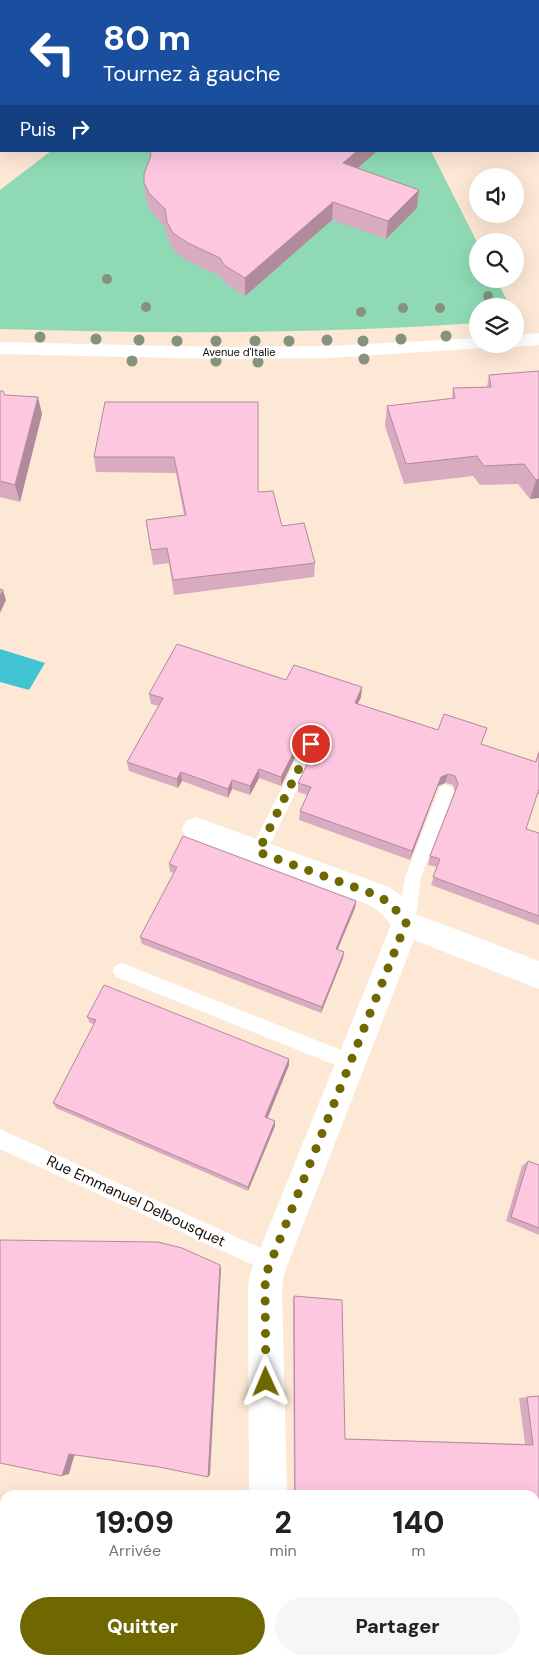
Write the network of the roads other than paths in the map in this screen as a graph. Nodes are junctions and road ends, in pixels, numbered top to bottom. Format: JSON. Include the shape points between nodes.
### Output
{"nodes":[{"id":1,"x":539,"y":339,"type":"edge"},
{"id":2,"x":524,"y":340,"type":"edge"},
{"id":3,"x":469,"y":345,"type":"edge"},
{"id":4,"x":0,"y":348,"type":"edge"},
{"id":5,"x":311,"y":744,"type":"edge"},
{"id":6,"x":446,"y":792,"type":"edge"},
{"id":7,"x":196,"y":829,"type":"dead end"},
{"id":8,"x":258,"y":852,"type":"junction"},
{"id":9,"x":406,"y":923,"type":"junction"},
{"id":10,"x":122,"y":971,"type":"dead end"},
{"id":11,"x":539,"y":975,"type":"edge"},
{"id":12,"x":350,"y":1062,"type":"junction"},
{"id":13,"x":0,"y":1139,"type":"edge"},
{"id":14,"x":271,"y":1264,"type":"junction"},
{"id":15,"x":268,"y":1490,"type":"edge"}],
"edges":[{"from":1,"to":2,"type":"street"},
{"from":3,"to":4,"type":"street","name":"Avenue d'Italie","via":[[376,351],[218,353]]},
{"from":5,"to":8,"type":"lane"},
{"from":6,"to":9,"type":"lane","via":[[413,876]]},
{"from":7,"to":8,"type":"street"},
{"from":8,"to":9,"type":"street","via":[[379,896],[392,905]]},
{"from":9,"to":11,"type":"street"},
{"from":9,"to":12,"type":"street"},
{"from":10,"to":12,"type":"lane"},
{"from":12,"to":14,"type":"street"},
{"from":13,"to":14,"type":"lane","name":"Rue Emmanuel Delbousquet"},
{"from":14,"to":15,"type":"street","via":[[265,1288]]}]}
